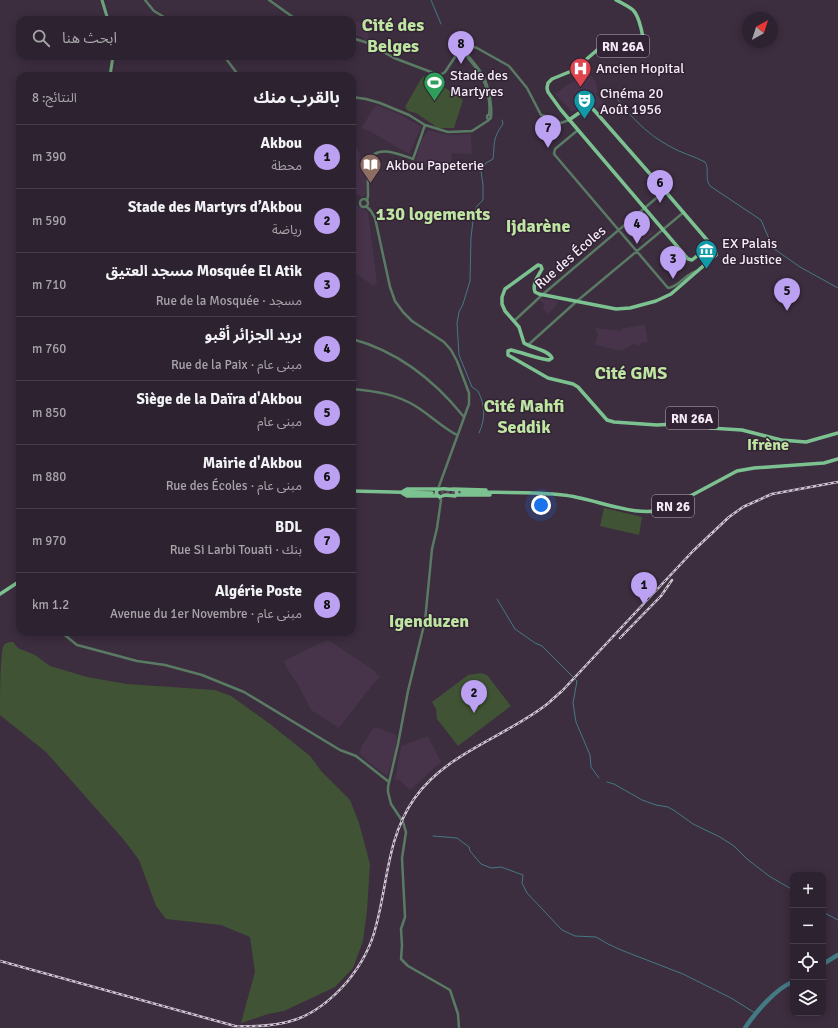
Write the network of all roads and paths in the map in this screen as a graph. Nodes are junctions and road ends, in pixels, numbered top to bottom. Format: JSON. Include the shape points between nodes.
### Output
{"nodes":[{"id":1,"x":102,"y":0,"type":"edge"},
{"id":2,"x":145,"y":0,"type":"edge"},
{"id":3,"x":269,"y":0,"type":"edge"},
{"id":4,"x":616,"y":0,"type":"edge"},
{"id":5,"x":107,"y":16,"type":"edge"},
{"id":6,"x":162,"y":16,"type":"edge"},
{"id":7,"x":291,"y":16,"type":"edge"},
{"id":8,"x":356,"y":39,"type":"edge"},
{"id":9,"x":464,"y":47,"type":"junction"},
{"id":10,"x":462,"y":52,"type":"junction"},
{"id":11,"x":112,"y":60,"type":"edge"},
{"id":12,"x":227,"y":60,"type":"edge"},
{"id":13,"x":110,"y":72,"type":"edge"},
{"id":14,"x":237,"y":72,"type":"edge"},
{"id":15,"x":356,"y":98,"type":"edge"},
{"id":16,"x":569,"y":120,"type":"junction"},
{"id":17,"x":425,"y":125,"type":"junction"},
{"id":18,"x":578,"y":130,"type":"junction"},
{"id":19,"x":660,"y":195,"type":"dead end"},
{"id":20,"x":367,"y":200,"type":"junction"},
{"id":21,"x":366,"y":206,"type":"junction"},
{"id":22,"x":645,"y":207,"type":"junction"},
{"id":23,"x":684,"y":212,"type":"junction"},
{"id":24,"x":663,"y":229,"type":"junction"},
{"id":25,"x":617,"y":230,"type":"junction"},
{"id":26,"x":711,"y":245,"type":"junction"},
{"id":27,"x":636,"y":252,"type":"junction"},
{"id":28,"x":698,"y":271,"type":"junction"},
{"id":29,"x":542,"y":295,"type":"junction"},
{"id":30,"x":577,"y":301,"type":"junction"},
{"id":31,"x":514,"y":322,"type":"junction"},
{"id":32,"x":356,"y":340,"type":"edge"},
{"id":33,"x":528,"y":345,"type":"junction"},
{"id":34,"x":356,"y":389,"type":"edge"},
{"id":35,"x":464,"y":417,"type":"junction"},
{"id":36,"x":838,"y":433,"type":"edge"},
{"id":37,"x":457,"y":435,"type":"junction"},
{"id":38,"x":838,"y":459,"type":"edge"},
{"id":39,"x":442,"y":480,"type":"junction"},
{"id":40,"x":438,"y":489,"type":"junction"},
{"id":41,"x":447,"y":490,"type":"junction"},
{"id":42,"x":456,"y":490,"type":"junction"},
{"id":43,"x":356,"y":491,"type":"edge"},
{"id":44,"x":401,"y":492,"type":"junction"},
{"id":45,"x":462,"y":492,"type":"tunnel mouth"},
{"id":46,"x":432,"y":493,"type":"tunnel mouth"},
{"id":47,"x":501,"y":493,"type":"junction"},
{"id":48,"x":456,"y":495,"type":"junction"},
{"id":49,"x":440,"y":498,"type":"junction"},
{"id":50,"x":16,"y":584,"type":"edge"},
{"id":51,"x":0,"y":594,"type":"edge"},
{"id":52,"x":66,"y":636,"type":"edge"},
{"id":53,"x":389,"y":782,"type":"junction"},
{"id":54,"x":459,"y":1028,"type":"edge"}],
"edges":[{"from":1,"to":5,"type":"main road"},
{"from":2,"to":6,"type":"street"},
{"from":3,"to":7,"type":"street"},
{"from":4,"to":16,"type":"main road","number":"RN 26A","via":[[632,9],[637,16],[642,46],[637,49],[605,45],[574,70],[548,83],[550,96]]},
{"from":8,"to":10,"type":"street","via":[[394,58],[439,75],[445,72]]},
{"from":9,"to":10,"type":"street"},
{"from":9,"to":10,"type":"street","via":[[460,46]]},
{"from":9,"to":16,"type":"street","via":[[477,48],[509,66],[528,88],[541,115],[561,123]]},
{"from":10,"to":17,"type":"street","via":[[485,78],[491,102],[489,117],[472,131],[448,132]]},
{"from":11,"to":13,"type":"main road"},
{"from":12,"to":14,"type":"street"},
{"from":15,"to":17,"type":"street","via":[[380,103]]},
{"from":16,"to":18,"type":"main road","number":"RN 26A"},
{"from":16,"to":23,"type":"main road","via":[[586,108],[593,109]]},
{"from":17,"to":20,"type":"street","via":[[413,159],[390,152],[374,155],[369,162]]},
{"from":18,"to":22,"type":"main road","number":"RN 26A"},
{"from":18,"to":25,"type":"street","via":[[555,149],[554,154]]},
{"from":19,"to":22,"type":"street","name":"Rue des Écoles"},
{"from":20,"to":21,"type":"street"},
{"from":20,"to":21,"type":"street","via":[[363,199],[360,202],[361,206]]},
{"from":21,"to":35,"type":"street","via":[[375,218],[395,300],[412,321],[444,342],[457,360],[469,393],[469,404]]},
{"from":22,"to":24,"type":"main road","number":"RN 26A"},
{"from":22,"to":25,"type":"street","name":"Rue des Écoles"},
{"from":23,"to":24,"type":"street"},
{"from":23,"to":26,"type":"main road"},
{"from":24,"to":26,"type":"main road","number":"RN 26A","via":[[688,259],[692,260]]},
{"from":24,"to":27,"type":"street"},
{"from":25,"to":27,"type":"street"},
{"from":25,"to":29,"type":"street","name":"Rue des Écoles"},
{"from":26,"to":28,"type":"main road","via":[[716,255]]},
{"from":27,"to":28,"type":"street","via":[[668,288],[674,287]]},
{"from":27,"to":30,"type":"street"},
{"from":28,"to":30,"type":"main road","via":[[671,294],[630,308],[616,309]]},
{"from":29,"to":30,"type":"main road"},
{"from":29,"to":31,"type":"street","name":"Rue des Écoles"},
{"from":29,"to":31,"type":"main road","via":[[536,292],[534,287],[542,269],[539,265],[503,292],[504,311]]},
{"from":30,"to":33,"type":"street"},
{"from":31,"to":33,"type":"main road","via":[[520,329],[522,340]]},
{"from":32,"to":35,"type":"street","via":[[370,344],[416,371],[448,397]]},
{"from":33,"to":36,"type":"main road","number":"RN 26A","via":[[548,353],[552,358],[549,360],[511,350],[508,350],[507,354],[541,375],[573,384],[607,420],[614,422],[657,425],[674,424],[693,418],[710,428],[742,430],[781,440],[806,442]]},
{"from":34,"to":37,"type":"street","via":[[387,393],[406,401]]},
{"from":35,"to":37,"type":"street"},
{"from":37,"to":39,"type":"street"},
{"from":38,"to":47,"type":"main road","number":"RN 26","via":[[824,463],[754,468],[730,474],[710,487],[656,512],[636,511],[563,495]]},
{"from":39,"to":40,"type":"street"},
{"from":39,"to":41,"type":"street"},
{"from":40,"to":41,"type":"main road","number":"RN 26"},
{"from":40,"to":44,"type":"main road","number":"RN 26","via":[[406,489]]},
{"from":40,"to":49,"type":"main road","via":[[436,493]]},
{"from":41,"to":42,"type":"main road","number":"RN 26"},
{"from":42,"to":47,"type":"main road","number":"RN 26","via":[[495,490]]},
{"from":42,"to":48,"type":"main road"},
{"from":43,"to":44,"type":"main road","number":"RN 26"},
{"from":44,"to":46,"type":"main road","number":"RN 26"},
{"from":44,"to":49,"type":"main road","number":"RN 26","via":[[407,496]]},
{"from":45,"to":47,"type":"main road","number":"RN 26"},
{"from":47,"to":48,"type":"main road","number":"RN 26"},
{"from":48,"to":49,"type":"main road","number":"RN 26"},
{"from":49,"to":53,"type":"street","via":[[425,621]]},
{"from":50,"to":51,"type":"main road"},
{"from":52,"to":53,"type":"street","via":[[76,645],[202,675],[244,692],[340,750],[356,756]]},
{"from":53,"to":54,"type":"street","via":[[389,798],[406,832],[402,858],[404,917],[401,929],[401,959],[408,966],[450,990],[458,1014]]}]}
